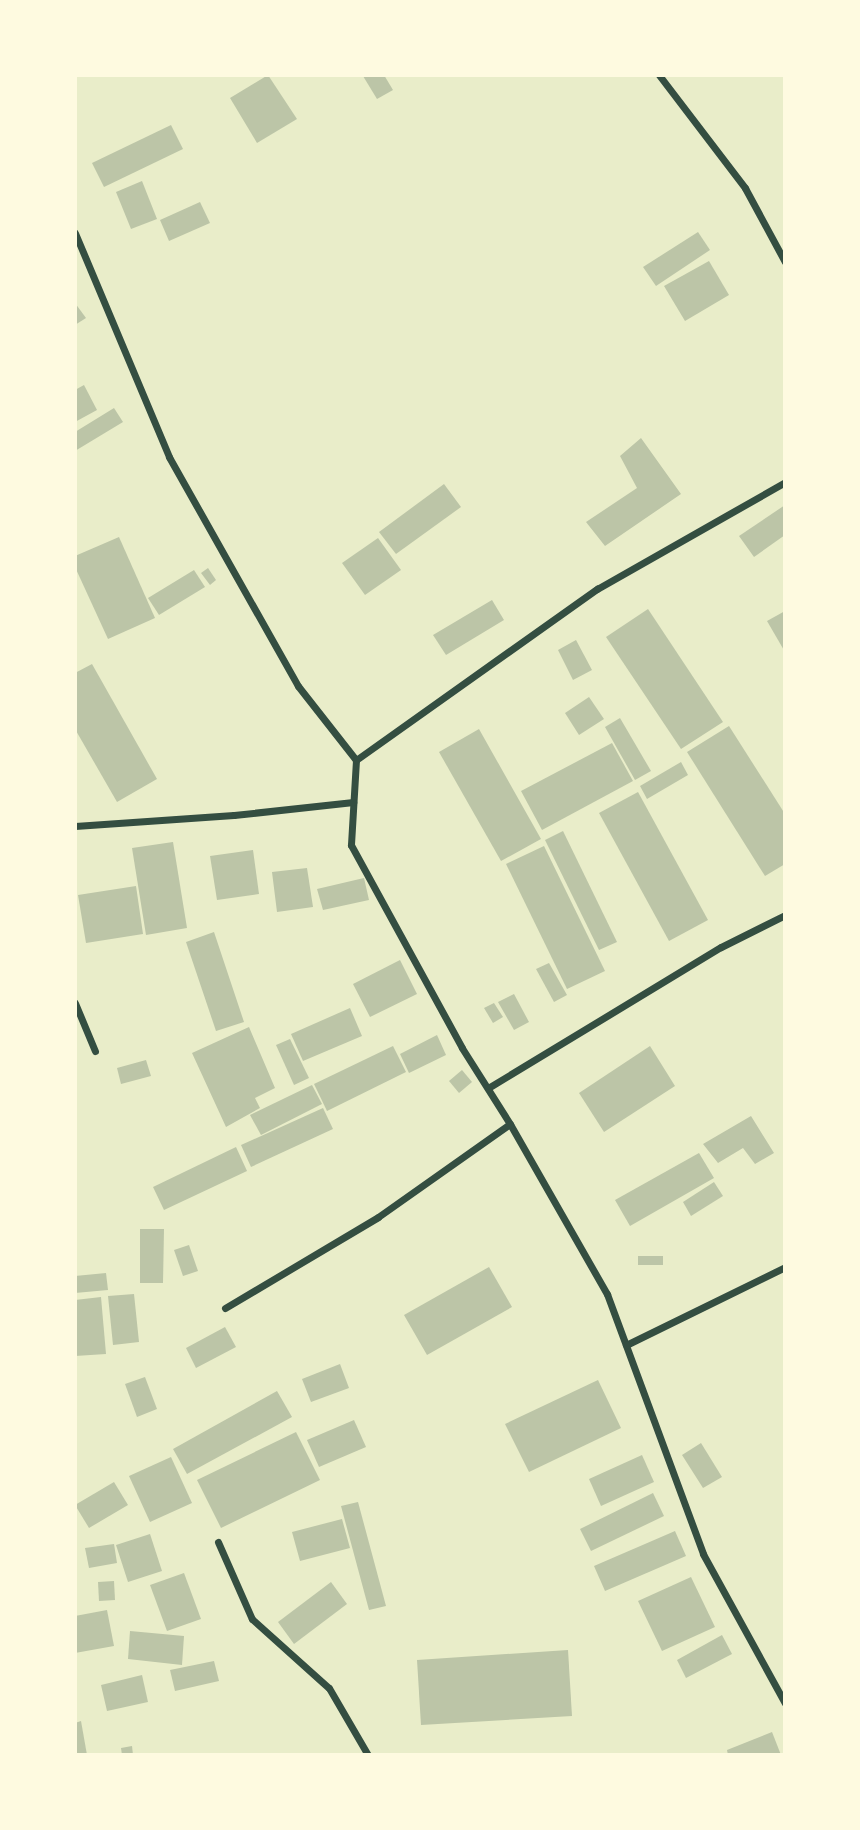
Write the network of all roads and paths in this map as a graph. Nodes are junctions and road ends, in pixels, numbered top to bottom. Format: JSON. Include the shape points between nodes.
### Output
{"nodes":[{"id":1,"x":659,"y":75,"type":"edge"},
{"id":2,"x":75,"y":233,"type":"edge"},
{"id":3,"x":785,"y":262,"type":"edge"},
{"id":4,"x":785,"y":482,"type":"edge"},
{"id":5,"x":356,"y":761,"type":"junction"},
{"id":6,"x":353,"y":802,"type":"junction"},
{"id":7,"x":75,"y":826,"type":"edge"},
{"id":8,"x":785,"y":915,"type":"edge"},
{"id":9,"x":75,"y":1003,"type":"edge"},
{"id":10,"x":95,"y":1051,"type":"dead end"},
{"id":11,"x":488,"y":1088,"type":"junction"},
{"id":12,"x":510,"y":1124,"type":"junction"},
{"id":13,"x":785,"y":1267,"type":"edge"},
{"id":14,"x":225,"y":1308,"type":"dead end"},
{"id":15,"x":626,"y":1345,"type":"junction"},
{"id":16,"x":218,"y":1542,"type":"dead end"},
{"id":17,"x":785,"y":1703,"type":"edge"},
{"id":18,"x":368,"y":1755,"type":"edge"}],
"edges":[{"from":1,"to":3,"type":"street","via":[[745,188]]},
{"from":2,"to":5,"type":"street","via":[[169,457],[298,686]]},
{"from":4,"to":5,"type":"street","via":[[597,589]]},
{"from":5,"to":6,"type":"street"},
{"from":6,"to":7,"type":"street"},
{"from":6,"to":11,"type":"street","via":[[351,845]]},
{"from":8,"to":11,"type":"street","via":[[721,947]]},
{"from":9,"to":10,"type":"street"},
{"from":11,"to":12,"type":"street"},
{"from":12,"to":14,"type":"street","via":[[378,1217]]},
{"from":12,"to":15,"type":"street","via":[[607,1294]]},
{"from":13,"to":15,"type":"street"},
{"from":15,"to":17,"type":"street","via":[[703,1554]]},
{"from":16,"to":18,"type":"street","via":[[252,1619],[329,1688]]}]}
